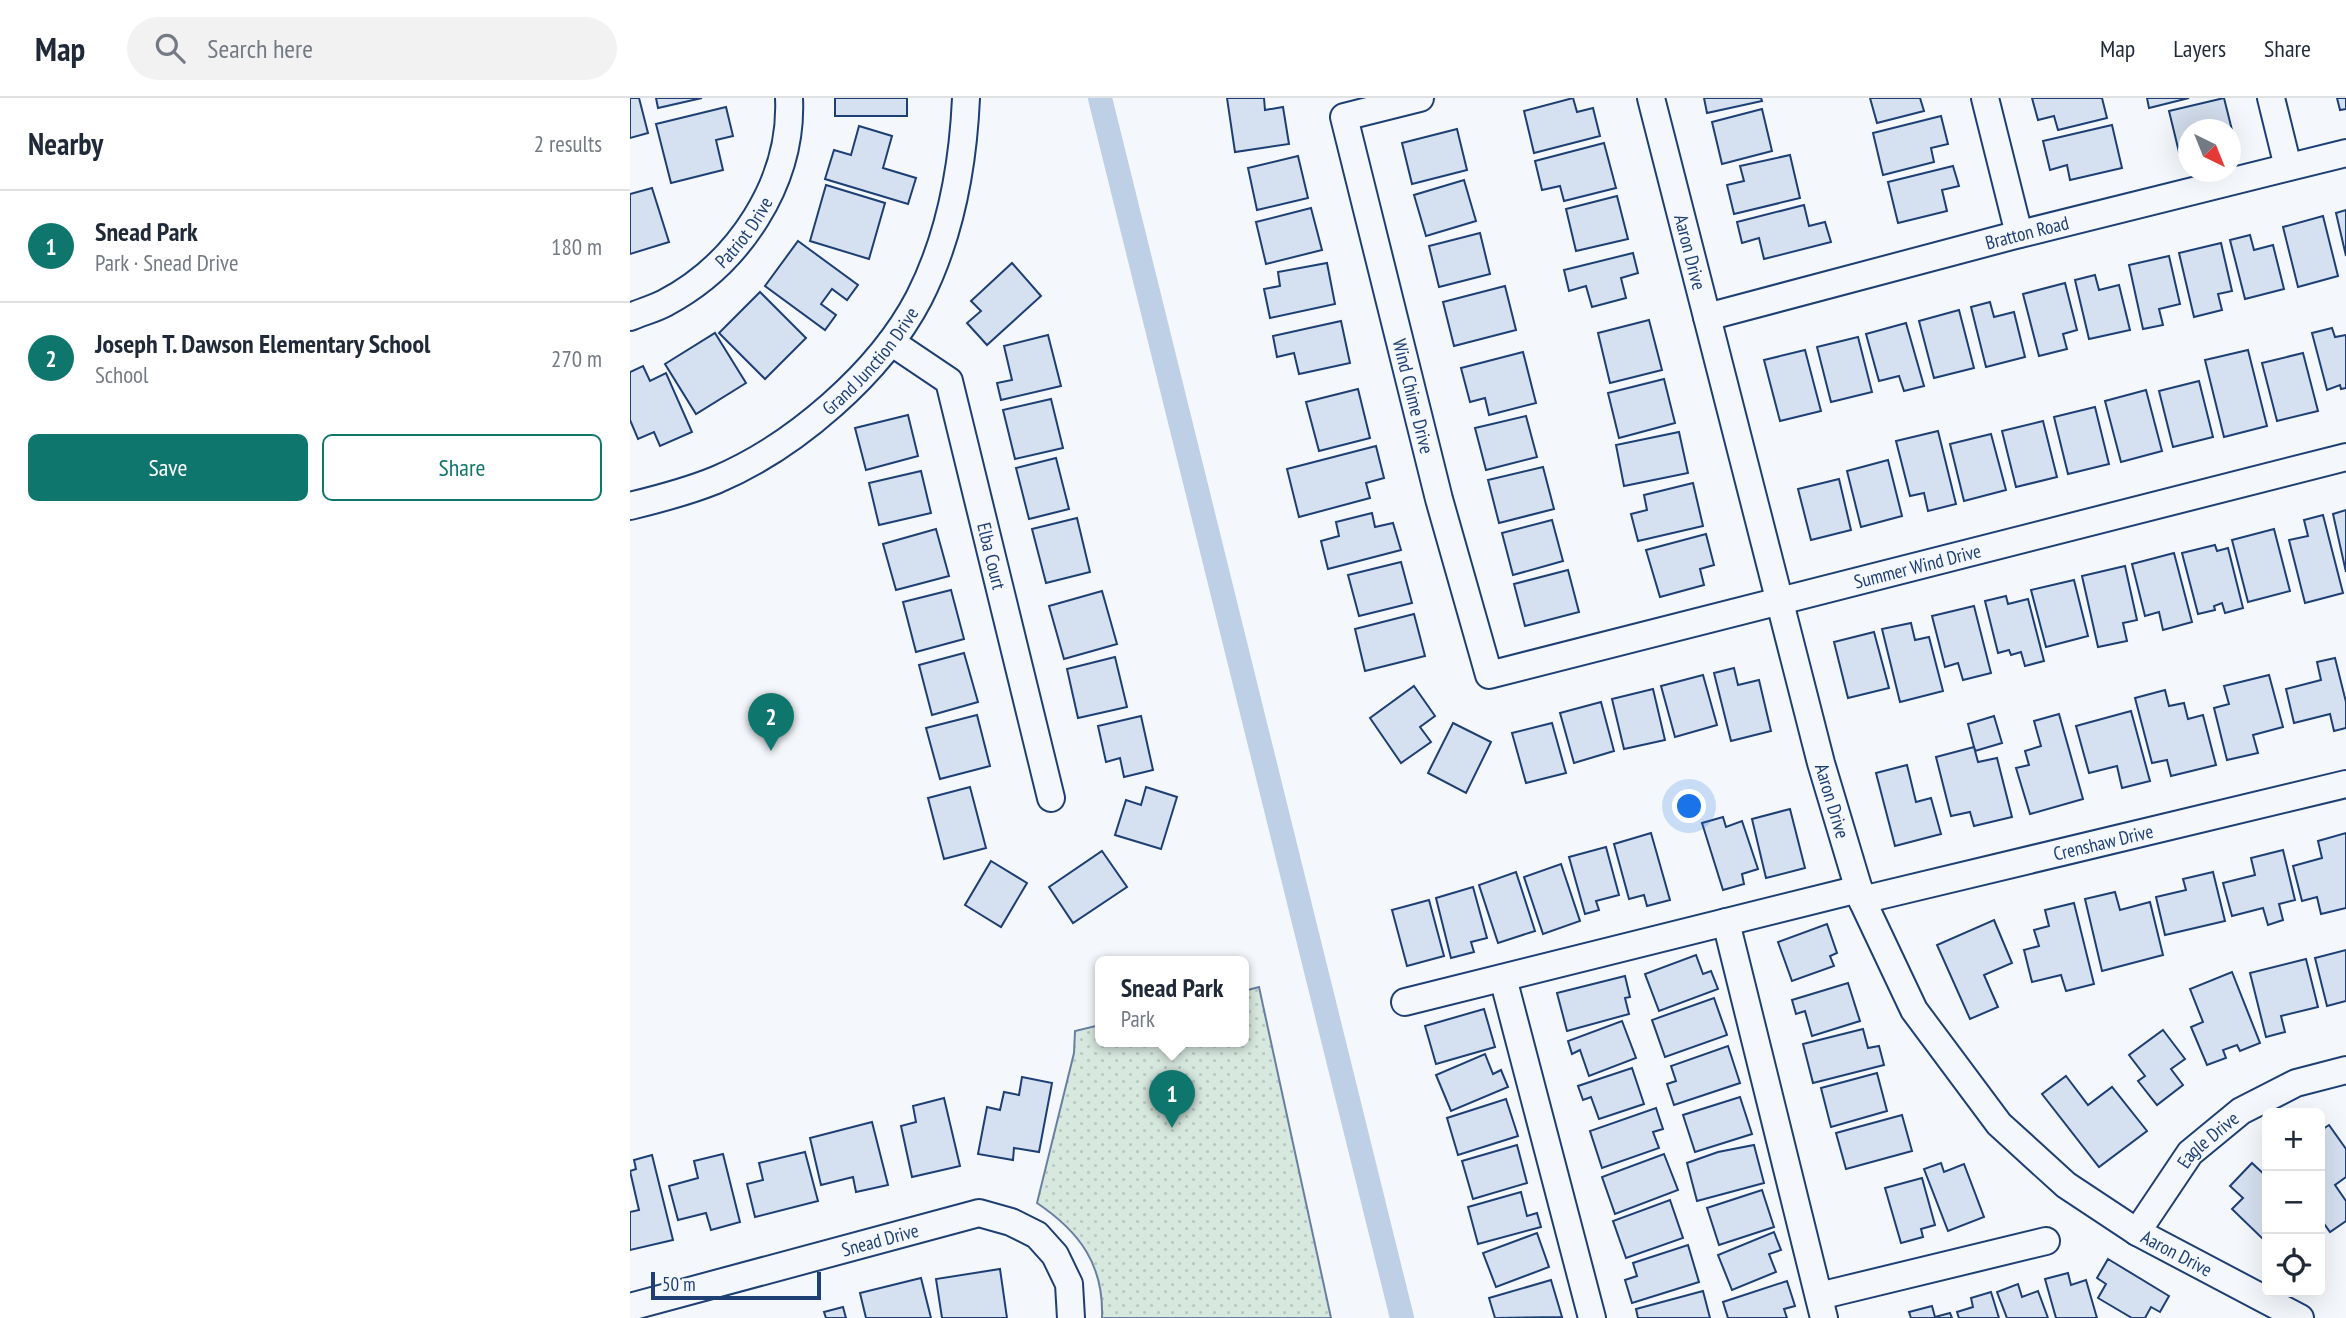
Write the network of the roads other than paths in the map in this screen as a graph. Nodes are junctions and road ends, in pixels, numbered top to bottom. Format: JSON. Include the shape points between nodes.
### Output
{"nodes":[{"id":1,"x":789,"y":98,"type":"edge"},
{"id":2,"x":966,"y":98,"type":"edge"},
{"id":3,"x":1420,"y":98,"type":"edge"},
{"id":4,"x":1651,"y":98,"type":"edge"},
{"id":5,"x":1984,"y":98,"type":"edge"},
{"id":6,"x":2271,"y":98,"type":"edge"},
{"id":7,"x":2346,"y":153,"type":"edge"},
{"id":8,"x":2288,"y":167,"type":"junction"},
{"id":9,"x":2019,"y":234,"type":"junction"},
{"id":10,"x":630,"y":317,"type":"edge"},
{"id":11,"x":1707,"y":317,"type":"junction"},
{"id":12,"x":891,"y":342,"type":"junction"},
{"id":13,"x":2346,"y":457,"type":"edge"},
{"id":14,"x":630,"y":506,"type":"edge"},
{"id":15,"x":1780,"y":600,"type":"junction"},
{"id":16,"x":1489,"y":675,"type":"joint"},
{"id":17,"x":2346,"y":783,"type":"edge"},
{"id":18,"x":1051,"y":798,"type":"dead end"},
{"id":19,"x":1861,"y":894,"type":"junction"},
{"id":20,"x":1726,"y":922,"type":"junction"},
{"id":21,"x":1503,"y":978,"type":"junction"},
{"id":22,"x":1405,"y":1002,"type":"dead end"},
{"id":23,"x":2346,"y":1070,"type":"edge"},
{"id":24,"x":2137,"y":1232,"type":"junction"},
{"id":25,"x":2046,"y":1241,"type":"dead end"},
{"id":26,"x":630,"y":1307,"type":"edge"},
{"id":27,"x":1822,"y":1307,"type":"edge"},
{"id":28,"x":2292,"y":1317,"type":"edge"},
{"id":29,"x":1071,"y":1318,"type":"edge"},
{"id":30,"x":1592,"y":1318,"type":"edge"}],
"edges":[{"from":1,"to":10,"type":"street","name":"Patriot Drive","via":[[780,170],[753,225],[710,272],[666,303]]},
{"from":2,"to":12,"type":"street","name":"Grand Junction Drive","via":[[964,149],[953,203],[919,298]]},
{"from":3,"to":16,"type":"street","name":"Wind Chime Drive","via":[[1344,117],[1439,499]]},
{"from":4,"to":11,"type":"street","name":"Aaron Drive"},
{"from":5,"to":9,"type":"street"},
{"from":6,"to":8,"type":"street"},
{"from":7,"to":8,"type":"street","name":"Bratton Road"},
{"from":8,"to":9,"type":"street","name":"Bratton Road"},
{"from":9,"to":11,"type":"street","name":"Bratton Road"},
{"from":11,"to":15,"type":"street","name":"Aaron Drive"},
{"from":12,"to":14,"type":"street","name":"Grand Junction Drive","via":[[840,396],[765,454],[717,480]]},
{"from":12,"to":18,"type":"street","name":"Elba Court","via":[[949,381]]},
{"from":13,"to":15,"type":"street","name":"Summer Wind Drive"},
{"from":15,"to":16,"type":"street","name":"Summer Wind Drive"},
{"from":15,"to":19,"type":"street","name":"Aaron Drive","via":[[1821,763]]},
{"from":17,"to":19,"type":"street","name":"Crenshaw Drive"},
{"from":19,"to":20,"type":"street","name":"Crenshaw Drive"},
{"from":19,"to":24,"type":"street","name":"Aaron Drive","via":[[1914,1010],[1998,1124],[2066,1185]]},
{"from":20,"to":21,"type":"street","name":"Crenshaw Drive"},
{"from":20,"to":27,"type":"street"},
{"from":21,"to":22,"type":"street","name":"Crenshaw Drive"},
{"from":21,"to":30,"type":"street"},
{"from":23,"to":24,"type":"street","name":"Eagle Drive","via":[[2296,1083],[2241,1111],[2190,1153]]},
{"from":24,"to":28,"type":"street","name":"Aaron Drive"},
{"from":25,"to":27,"type":"street"},
{"from":26,"to":29,"type":"street","name":"Snead Drive","via":[[979,1213],[1037,1235],[1055,1255],[1069,1284]]}]}
